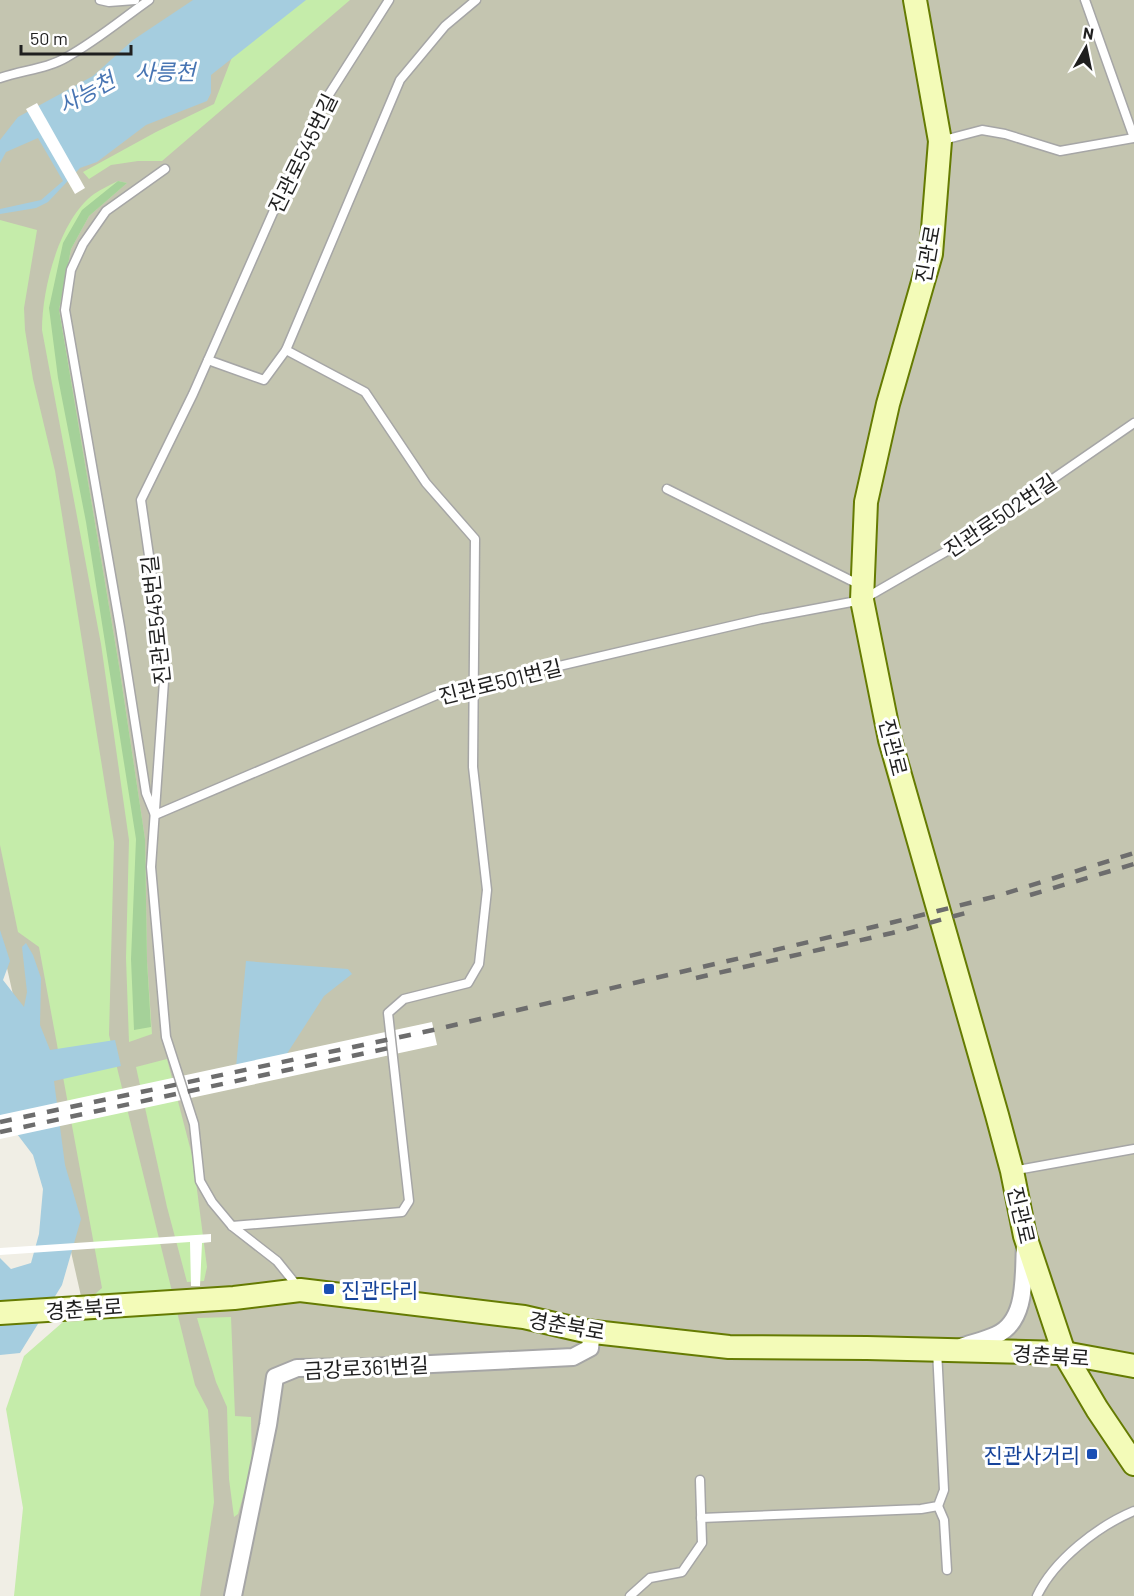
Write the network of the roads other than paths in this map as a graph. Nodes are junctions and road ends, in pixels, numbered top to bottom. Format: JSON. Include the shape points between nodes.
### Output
{"nodes":[{"id":1,"x":100,"y":0,"type":"edge"},
{"id":2,"x":135,"y":0,"type":"edge"},
{"id":3,"x":149,"y":0,"type":"edge"},
{"id":4,"x":389,"y":0,"type":"edge"},
{"id":5,"x":476,"y":0,"type":"edge"},
{"id":6,"x":915,"y":0,"type":"edge"},
{"id":7,"x":1085,"y":0,"type":"edge"},
{"id":8,"x":0,"y":78,"type":"edge"},
{"id":9,"x":1134,"y":138,"type":"edge"},
{"id":10,"x":940,"y":141,"type":"junction"},
{"id":11,"x":165,"y":169,"type":"dead end"},
{"id":12,"x":286,"y":350,"type":"junction"},
{"id":13,"x":208,"y":360,"type":"junction"},
{"id":14,"x":1134,"y":423,"type":"edge"},
{"id":15,"x":667,"y":489,"type":"dead end"},
{"id":16,"x":862,"y":593,"type":"junction"},
{"id":17,"x":473,"y":687,"type":"junction"},
{"id":18,"x":155,"y":815,"type":"junction"},
{"id":19,"x":1134,"y":1149,"type":"edge"},
{"id":20,"x":1012,"y":1172,"type":"junction"},
{"id":21,"x":232,"y":1226,"type":"junction"},
{"id":22,"x":1025,"y":1236,"type":"junction"},
{"id":23,"x":300,"y":1290,"type":"junction"},
{"id":24,"x":0,"y":1313,"type":"edge"},
{"id":25,"x":592,"y":1331,"type":"junction"},
{"id":26,"x":944,"y":1350,"type":"junction"},
{"id":27,"x":1064,"y":1353,"type":"junction"},
{"id":28,"x":1134,"y":1366,"type":"edge"},
{"id":29,"x":1134,"y":1464,"type":"edge"},
{"id":30,"x":700,"y":1480,"type":"dead end"},
{"id":31,"x":938,"y":1506,"type":"junction"},
{"id":32,"x":1134,"y":1511,"type":"edge"},
{"id":33,"x":701,"y":1518,"type":"junction"},
{"id":34,"x":947,"y":1570,"type":"dead end"},
{"id":35,"x":233,"y":1596,"type":"edge"},
{"id":36,"x":630,"y":1596,"type":"edge"},
{"id":37,"x":1037,"y":1596,"type":"edge"}],
"edges":[{"from":1,"to":2,"type":"lane"},
{"from":3,"to":8,"type":"lane","via":[[67,58]]},
{"from":4,"to":13,"type":"lane","name":"진관로545번길","via":[[316,115]]},
{"from":5,"to":12,"type":"lane","via":[[446,26],[400,80]]},
{"from":6,"to":10,"type":"street","name":"진관로"},
{"from":7,"to":9,"type":"lane"},
{"from":9,"to":10,"type":"lane","via":[[1060,151],[982,130]]},
{"from":10,"to":16,"type":"street","name":"진관로","via":[[932,254],[888,404],[866,502]]},
{"from":11,"to":18,"type":"lane","via":[[106,211],[82,244],[71,270],[65,310],[146,793]]},
{"from":12,"to":13,"type":"lane","via":[[264,380]]},
{"from":12,"to":17,"type":"lane","via":[[365,392],[426,483],[474,539]]},
{"from":13,"to":18,"type":"lane","name":"진관로545번길","via":[[141,500],[165,668]]},
{"from":14,"to":16,"type":"lane","name":"진관로502번길","via":[[954,547]]},
{"from":15,"to":16,"type":"lane"},
{"from":16,"to":17,"type":"lane","name":"진관로501번길"},
{"from":16,"to":20,"type":"street","name":"진관로","via":[[890,740]]},
{"from":17,"to":18,"type":"lane","name":"진관로501번길","via":[[439,694]]},
{"from":17,"to":21,"type":"lane","via":[[473,767],[487,890],[479,964],[468,983],[404,999],[388,1013],[409,1201],[402,1212]]},
{"from":18,"to":21,"type":"lane","name":"진관로545번길","via":[[152,867],[166,1037],[195,1124],[200,1181]]},
{"from":19,"to":20,"type":"lane"},
{"from":20,"to":22,"type":"street","name":"진관로"},
{"from":21,"to":23,"type":"lane","name":"진관로545번길","via":[[277,1261]]},
{"from":22,"to":26,"type":"street","via":[[1023,1287],[1013,1320],[999,1334]]},
{"from":22,"to":27,"type":"street","name":"진관로"},
{"from":23,"to":24,"type":"street","name":"경춘북로"},
{"from":23,"to":25,"type":"street","name":"경춘북로","via":[[524,1317]]},
{"from":25,"to":26,"type":"street","name":"경춘북로","via":[[729,1347]]},
{"from":25,"to":35,"type":"street","name":"금강로361번길","via":[[590,1348],[573,1358],[297,1368],[275,1377]]},
{"from":26,"to":27,"type":"street","name":"경춘북로"},
{"from":26,"to":31,"type":"lane","via":[[944,1490]]},
{"from":27,"to":28,"type":"street","name":"경춘북로"},
{"from":27,"to":29,"type":"street","name":"진관로"},
{"from":30,"to":33,"type":"lane"},
{"from":31,"to":33,"type":"lane"},
{"from":31,"to":34,"type":"lane","via":[[944,1520]]},
{"from":32,"to":37,"type":"lane","via":[[1080,1543],[1044,1582]]},
{"from":33,"to":36,"type":"lane","via":[[702,1543],[682,1572],[650,1578]]}]}
